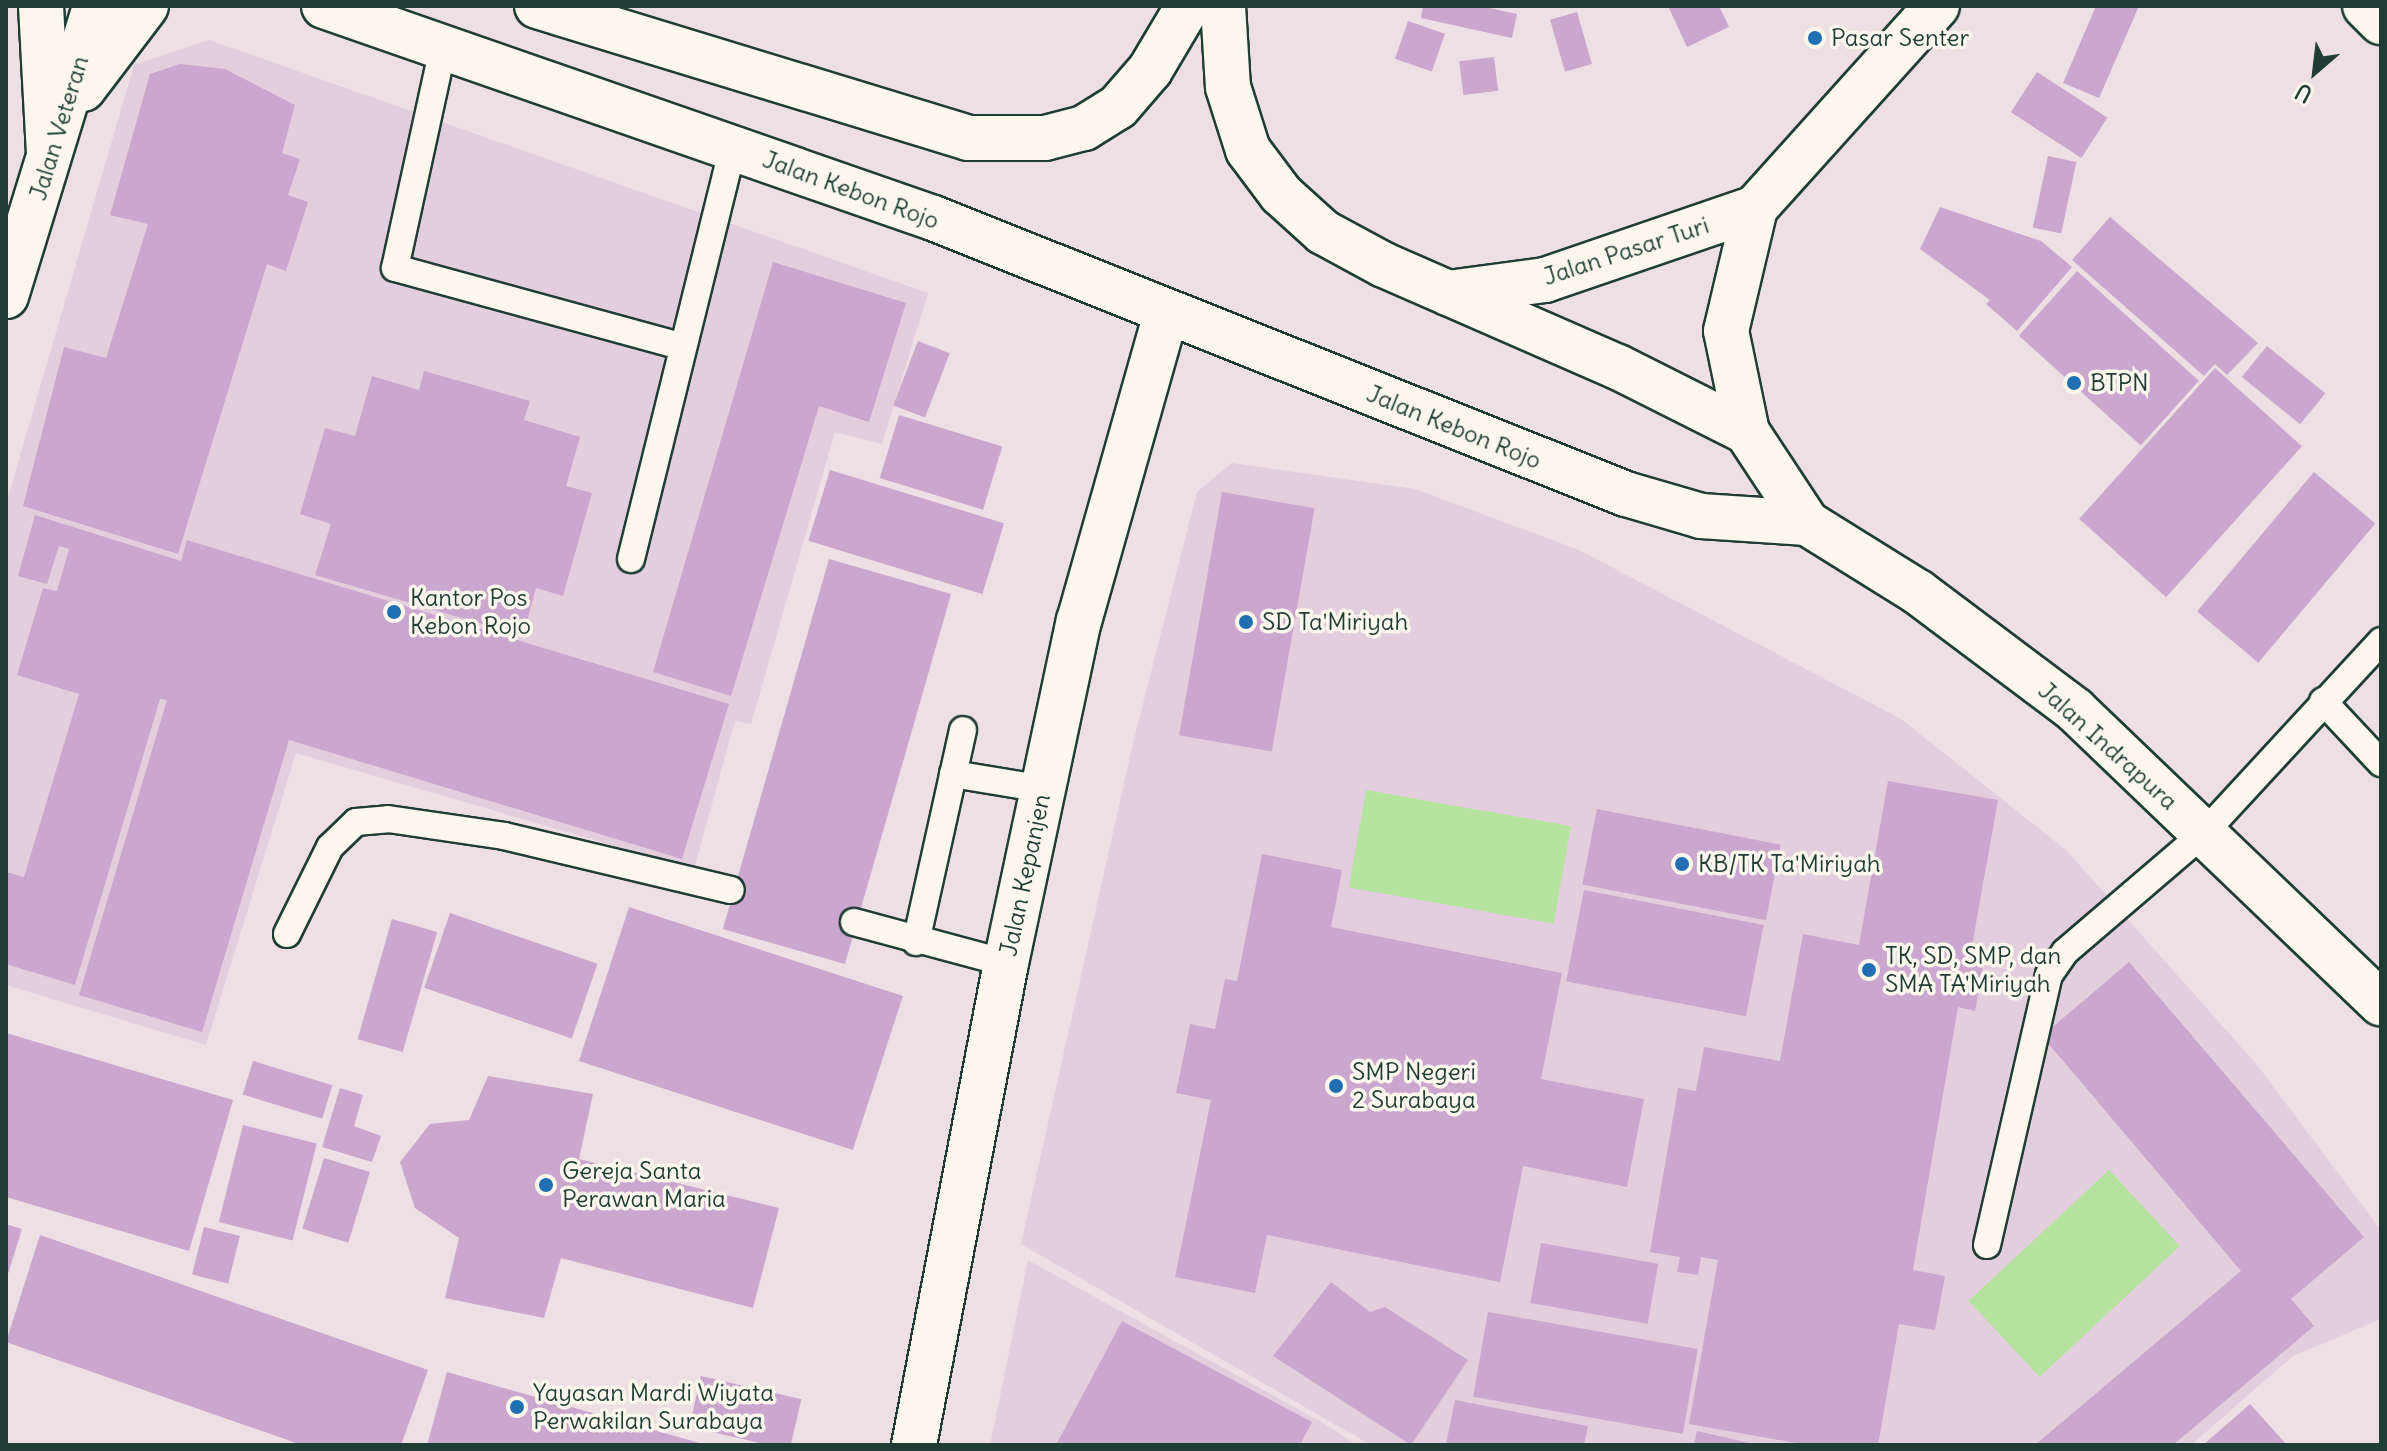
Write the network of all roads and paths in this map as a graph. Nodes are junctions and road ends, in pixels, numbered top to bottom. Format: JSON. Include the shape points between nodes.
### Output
{"nodes":[{"id":1,"x":41,"y":6,"type":"edge"},
{"id":2,"x":95,"y":6,"type":"edge"},
{"id":3,"x":146,"y":6,"type":"edge"},
{"id":4,"x":324,"y":6,"type":"edge"},
{"id":5,"x":1188,"y":6,"type":"edge"},
{"id":6,"x":1223,"y":6,"type":"edge"},
{"id":7,"x":1937,"y":6,"type":"edge"},
{"id":8,"x":2365,"y":6,"type":"edge"},
{"id":9,"x":557,"y":10,"type":"edge"},
{"id":10,"x":2381,"y":22,"type":"edge"},
{"id":11,"x":443,"y":48,"type":"junction"},
{"id":12,"x":67,"y":110,"type":"junction"},
{"id":13,"x":733,"y":147,"type":"junction"},
{"id":14,"x":50,"y":158,"type":"junction"},
{"id":15,"x":1755,"y":208,"type":"junction"},
{"id":16,"x":1448,"y":293,"type":"junction"},
{"id":17,"x":6,"y":296,"type":"edge"},
{"id":18,"x":1166,"y":313,"type":"junction"},
{"id":19,"x":680,"y":346,"type":"junction"},
{"id":20,"x":1747,"y":432,"type":"junction"},
{"id":21,"x":1807,"y":523,"type":"junction"},
{"id":22,"x":631,"y":559,"type":"dead end"},
{"id":23,"x":2381,"y":641,"type":"edge"},
{"id":24,"x":2323,"y":701,"type":"junction"},
{"id":25,"x":963,"y":730,"type":"dead end"},
{"id":26,"x":2381,"y":763,"type":"edge"},
{"id":27,"x":953,"y":774,"type":"junction"},
{"id":28,"x":1044,"y":789,"type":"junction"},
{"id":29,"x":2205,"y":832,"type":"junction"},
{"id":30,"x":731,"y":890,"type":"dead end"},
{"id":31,"x":854,"y":922,"type":"dead end"},
{"id":32,"x":287,"y":934,"type":"dead end"},
{"id":33,"x":916,"y":942,"type":"junction"},
{"id":34,"x":1006,"y":963,"type":"junction"},
{"id":35,"x":2381,"y":1003,"type":"edge"},
{"id":36,"x":1987,"y":1245,"type":"dead end"},
{"id":37,"x":914,"y":1445,"type":"edge"}],
"edges":[{"from":1,"to":14,"type":"main road"},
{"from":2,"to":12,"type":"main road","name":"Jalan Veteran"},
{"from":3,"to":12,"type":"main road"},
{"from":4,"to":11,"type":"main road","name":"Jalan Kebon Rojo"},
{"from":5,"to":9,"type":"main road","via":[[1150,70],[1118,107],[1084,128],[1045,138],[968,138]]},
{"from":6,"to":16,"type":"main road","via":[[1228,87],[1248,150],[1281,194],[1323,232]]},
{"from":7,"to":15,"type":"main road","name":"Jalan Pasar Turi"},
{"from":8,"to":10,"type":"main road"},
{"from":11,"to":13,"type":"main road","name":"Jalan Kebon Rojo"},
{"from":11,"to":19,"type":"lane","via":[[395,268]]},
{"from":12,"to":14,"type":"main road","name":"Jalan Veteran"},
{"from":13,"to":18,"type":"main road","name":"Jalan Kebon Rojo","via":[[933,218]]},
{"from":13,"to":19,"type":"lane"},
{"from":14,"to":17,"type":"main road","name":"Jalan Veteran"},
{"from":15,"to":16,"type":"main road","name":"Jalan Pasar Turi","via":[[1545,280]]},
{"from":15,"to":20,"type":"main road","name":"Jalan Pasar Turi","via":[[1726,331]]},
{"from":16,"to":20,"type":"main road","via":[[1607,361]]},
{"from":18,"to":21,"type":"main road","name":"Jalan Kebon Rojo","via":[[1626,494],[1701,516]]},
{"from":18,"to":28,"type":"main road","name":"Jalan Kepanjen","via":[[1079,621]]},
{"from":19,"to":22,"type":"lane"},
{"from":20,"to":21,"type":"main road"},
{"from":21,"to":29,"type":"main road","name":"Jalan Indrapura","via":[[1918,592],[2075,710]]},
{"from":23,"to":24,"type":"lane"},
{"from":24,"to":26,"type":"lane"},
{"from":24,"to":29,"type":"lane"},
{"from":25,"to":27,"type":"lane"},
{"from":27,"to":28,"type":"lane"},
{"from":27,"to":33,"type":"lane"},
{"from":28,"to":34,"type":"main road","name":"Jalan Kepanjen"},
{"from":29,"to":35,"type":"main road","name":"Jalan Indrapura"},
{"from":29,"to":36,"type":"lane","via":[[2065,952],[2049,975]]},
{"from":30,"to":32,"type":"lane","via":[[504,836],[388,819],[356,822],[330,847]]},
{"from":31,"to":33,"type":"lane"},
{"from":33,"to":34,"type":"lane"},
{"from":34,"to":37,"type":"main road","name":"Jalan Kepanjen"}]}
